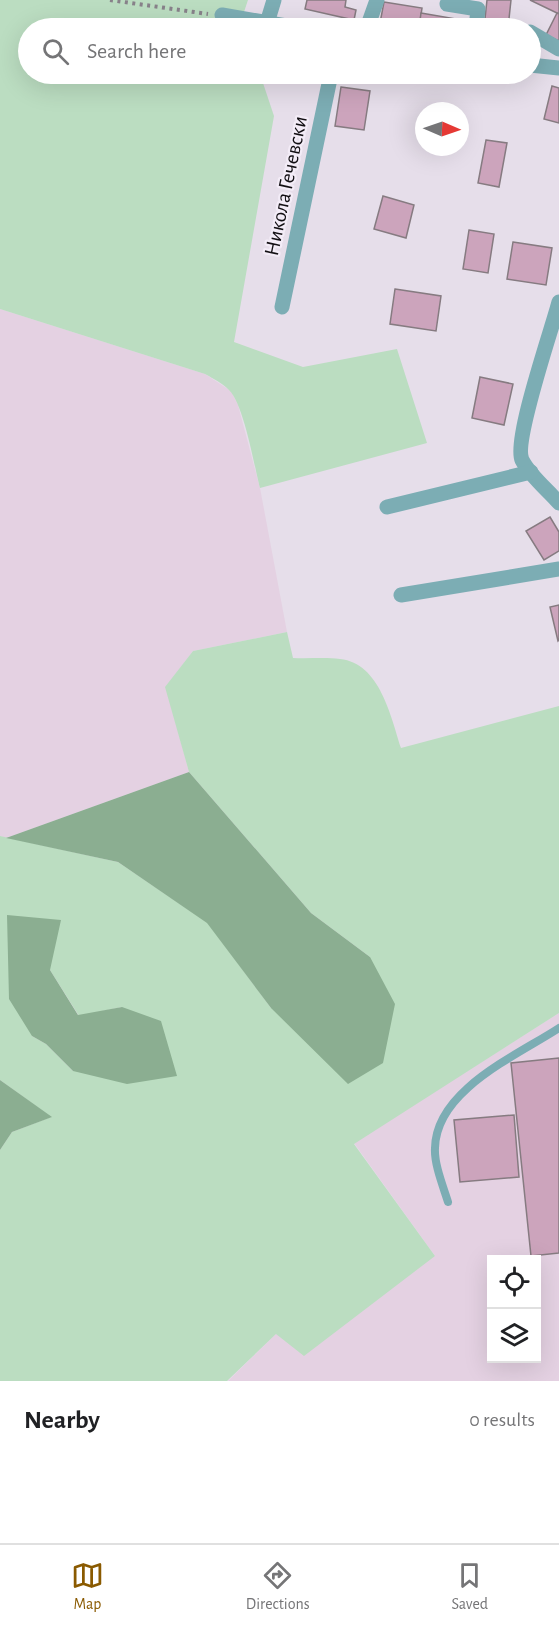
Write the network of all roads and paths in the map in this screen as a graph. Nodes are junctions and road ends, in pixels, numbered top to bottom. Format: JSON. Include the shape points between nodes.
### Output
{"nodes":[{"id":1,"x":110,"y":0,"type":"edge"},
{"id":2,"x":274,"y":0,"type":"edge"},
{"id":3,"x":377,"y":0,"type":"edge"},
{"id":4,"x":447,"y":4,"type":"dead end"},
{"id":5,"x":479,"y":5,"type":"edge"},
{"id":6,"x":222,"y":15,"type":"joint"},
{"id":7,"x":239,"y":18,"type":"edge"},
{"id":8,"x":269,"y":18,"type":"edge"},
{"id":9,"x":371,"y":18,"type":"edge"},
{"id":10,"x":541,"y":38,"type":"edge"},
{"id":11,"x":559,"y":49,"type":"edge"},
{"id":12,"x":541,"y":65,"type":"edge"},
{"id":13,"x":556,"y":66,"type":"edge"},
{"id":14,"x":329,"y":84,"type":"edge"},
{"id":15,"x":559,"y":302,"type":"edge"},
{"id":16,"x":282,"y":307,"type":"dead end"},
{"id":17,"x":531,"y":472,"type":"junction"},
{"id":18,"x":559,"y":503,"type":"edge"},
{"id":19,"x":387,"y":507,"type":"dead end"},
{"id":20,"x":559,"y":569,"type":"edge"},
{"id":21,"x":402,"y":595,"type":"dead end"},
{"id":22,"x":559,"y":1028,"type":"edge"},
{"id":23,"x":448,"y":1202,"type":"dead end"}],
"edges":[{"from":1,"to":6,"type":"path"},
{"from":2,"to":8,"type":"street"},
{"from":3,"to":9,"type":"street"},
{"from":4,"to":5,"type":"street"},
{"from":6,"to":7,"type":"street"},
{"from":10,"to":11,"type":"street"},
{"from":12,"to":13,"type":"street"},
{"from":14,"to":16,"type":"street","name":"Никола Гечевски"},
{"from":15,"to":17,"type":"street","via":[[522,440],[522,461]]},
{"from":17,"to":18,"type":"street"},
{"from":17,"to":19,"type":"street"},
{"from":20,"to":21,"type":"street"},
{"from":22,"to":23,"type":"lane","via":[[460,1092],[443,1114],[435,1148]]}]}
